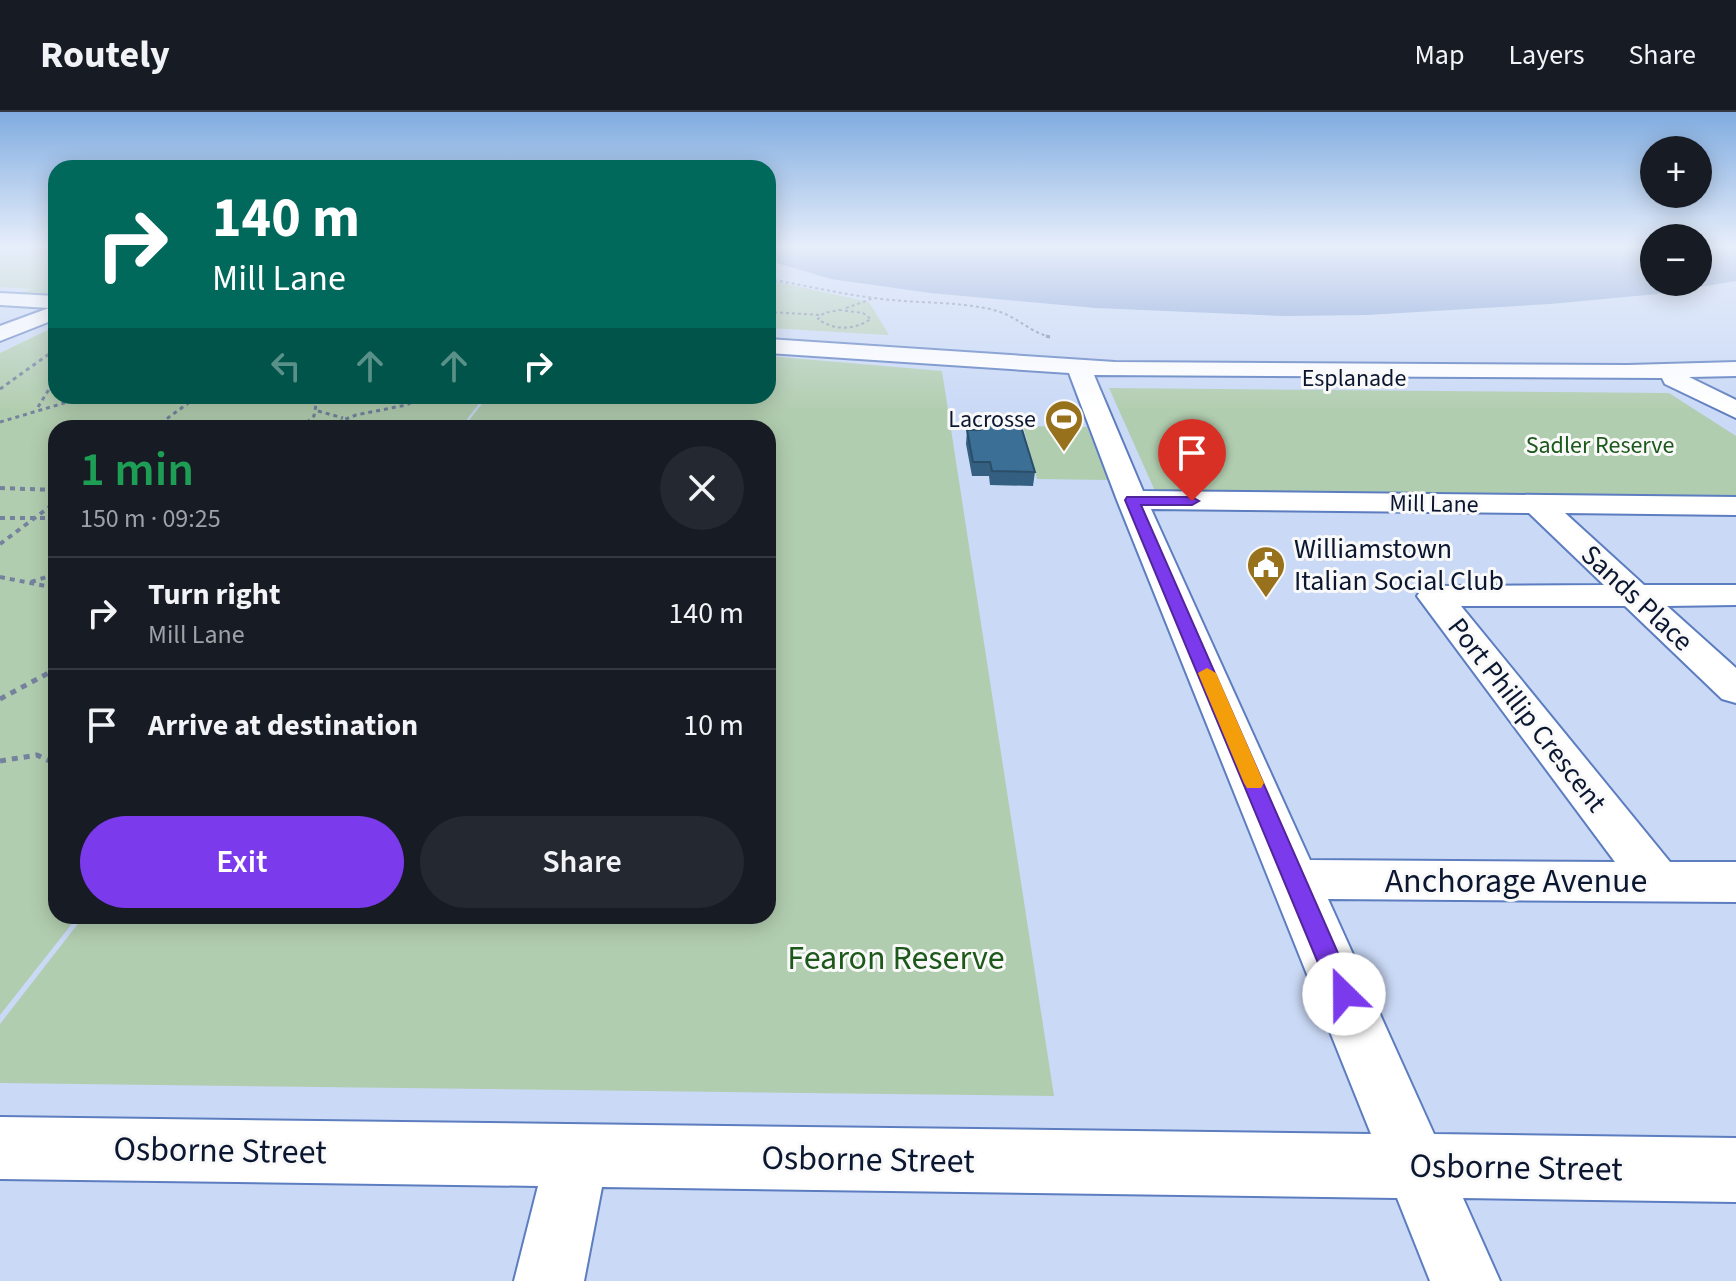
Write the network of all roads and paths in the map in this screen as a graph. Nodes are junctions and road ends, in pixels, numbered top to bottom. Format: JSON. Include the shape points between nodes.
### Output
{"nodes":[{"id":1,"x":861,"y":303,"type":"edge"},
{"id":2,"x":947,"y":303,"type":"edge"},
{"id":3,"x":839,"y":310,"type":"junction"},
{"id":4,"x":776,"y":312,"type":"edge"},
{"id":5,"x":48,"y":315,"type":"edge"},
{"id":6,"x":821,"y":315,"type":"junction"},
{"id":7,"x":0,"y":334,"type":"edge"},
{"id":8,"x":1056,"y":339,"type":"dead end"},
{"id":9,"x":776,"y":347,"type":"edge"},
{"id":10,"x":1736,"y":347,"type":"edge"},
{"id":11,"x":1146,"y":354,"type":"dead end"},
{"id":12,"x":48,"y":355,"type":"edge"},
{"id":13,"x":1736,"y":369,"type":"edge"},
{"id":14,"x":1081,"y":372,"type":"junction"},
{"id":15,"x":1736,"y":376,"type":"edge"},
{"id":16,"x":1680,"y":378,"type":"junction"},
{"id":17,"x":48,"y":385,"type":"edge"},
{"id":18,"x":0,"y":389,"type":"edge"},
{"id":19,"x":57,"y":404,"type":"edge"},
{"id":20,"x":187,"y":404,"type":"edge"},
{"id":21,"x":317,"y":404,"type":"edge"},
{"id":22,"x":407,"y":404,"type":"edge"},
{"id":23,"x":1736,"y":408,"type":"edge"},
{"id":24,"x":34,"y":410,"type":"junction"},
{"id":25,"x":318,"y":411,"type":"junction"},
{"id":26,"x":344,"y":418,"type":"junction"},
{"id":27,"x":165,"y":420,"type":"edge"},
{"id":28,"x":313,"y":420,"type":"edge"},
{"id":29,"x":342,"y":420,"type":"edge"},
{"id":30,"x":0,"y":422,"type":"edge"},
{"id":31,"x":0,"y":488,"type":"edge"},
{"id":32,"x":48,"y":490,"type":"edge"},
{"id":33,"x":1132,"y":500,"type":"junction"},
{"id":34,"x":1538,"y":505,"type":"junction"},
{"id":35,"x":48,"y":508,"type":"edge"},
{"id":36,"x":1732,"y":509,"type":"edge"},
{"id":37,"x":0,"y":518,"type":"edge"},
{"id":38,"x":36,"y":518,"type":"junction"},
{"id":39,"x":48,"y":518,"type":"edge"},
{"id":40,"x":0,"y":544,"type":"edge"},
{"id":41,"x":0,"y":577,"type":"edge"},
{"id":42,"x":48,"y":577,"type":"edge"},
{"id":43,"x":30,"y":583,"type":"junction"},
{"id":44,"x":48,"y":586,"type":"edge"},
{"id":45,"x":1633,"y":595,"type":"junction"},
{"id":46,"x":1736,"y":595,"type":"edge"},
{"id":47,"x":48,"y":673,"type":"edge"},
{"id":48,"x":1736,"y":690,"type":"edge"},
{"id":49,"x":0,"y":699,"type":"edge"},
{"id":50,"x":48,"y":760,"type":"edge"},
{"id":51,"x":0,"y":761,"type":"edge"},
{"id":52,"x":1296,"y":879,"type":"junction"},
{"id":53,"x":1658,"y":882,"type":"junction"},
{"id":54,"x":1736,"y":882,"type":"edge"},
{"id":55,"x":0,"y":1148,"type":"edge"},
{"id":56,"x":577,"y":1156,"type":"junction"},
{"id":57,"x":1416,"y":1167,"type":"junction"},
{"id":58,"x":1736,"y":1170,"type":"edge"},
{"id":59,"x":549,"y":1281,"type":"edge"},
{"id":60,"x":1465,"y":1281,"type":"edge"}],
"edges":[{"from":1,"to":3,"type":"path"},
{"from":2,"to":8,"type":"path","via":[[1013,317],[1030,324],[1034,333]]},
{"from":3,"to":6,"type":"path"},
{"from":3,"to":6,"type":"path","via":[[871,319],[859,326],[834,327],[819,322]]},
{"from":4,"to":6,"type":"path"},
{"from":5,"to":7,"type":"street"},
{"from":9,"to":14,"type":"street","name":"Esplanade"},
{"from":10,"to":11,"type":"street","via":[[1604,356]]},
{"from":12,"to":18,"type":"path"},
{"from":13,"to":16,"type":"street","name":"Esplanade"},
{"from":14,"to":16,"type":"street","name":"Esplanade"},
{"from":14,"to":33,"type":"street"},
{"from":15,"to":16,"type":"street","name":"Esplanade"},
{"from":16,"to":23,"type":"street"},
{"from":17,"to":24,"type":"path","via":[[44,402]]},
{"from":19,"to":24,"type":"path"},
{"from":20,"to":27,"type":"path"},
{"from":21,"to":25,"type":"path"},
{"from":22,"to":26,"type":"path"},
{"from":24,"to":30,"type":"path"},
{"from":25,"to":26,"type":"path"},
{"from":25,"to":28,"type":"path"},
{"from":26,"to":29,"type":"path"},
{"from":31,"to":32,"type":"path"},
{"from":33,"to":34,"type":"street","name":"Mill Lane"},
{"from":33,"to":52,"type":"street"},
{"from":34,"to":36,"type":"street","name":"Mill Lane"},
{"from":34,"to":45,"type":"street","name":"Sands Place"},
{"from":35,"to":38,"type":"path"},
{"from":37,"to":38,"type":"path"},
{"from":38,"to":39,"type":"path"},
{"from":38,"to":40,"type":"path"},
{"from":41,"to":43,"type":"path"},
{"from":42,"to":43,"type":"path"},
{"from":43,"to":44,"type":"path"},
{"from":45,"to":46,"type":"street","name":"Port Phillip Crescent"},
{"from":45,"to":48,"type":"street","name":"Sands Place"},
{"from":45,"to":53,"type":"street","name":"Port Phillip Crescent","via":[[1434,596]]},
{"from":47,"to":49,"type":"path"},
{"from":50,"to":51,"type":"path","via":[[37,755]]},
{"from":52,"to":53,"type":"street","name":"Anchorage Avenue"},
{"from":52,"to":57,"type":"street"},
{"from":53,"to":54,"type":"street","name":"Anchorage Avenue"},
{"from":55,"to":56,"type":"street","name":"Osborne Street"},
{"from":56,"to":57,"type":"street","name":"Osborne Street"},
{"from":56,"to":59,"type":"street"},
{"from":57,"to":58,"type":"street","name":"Osborne Street"},
{"from":57,"to":60,"type":"street"}]}
